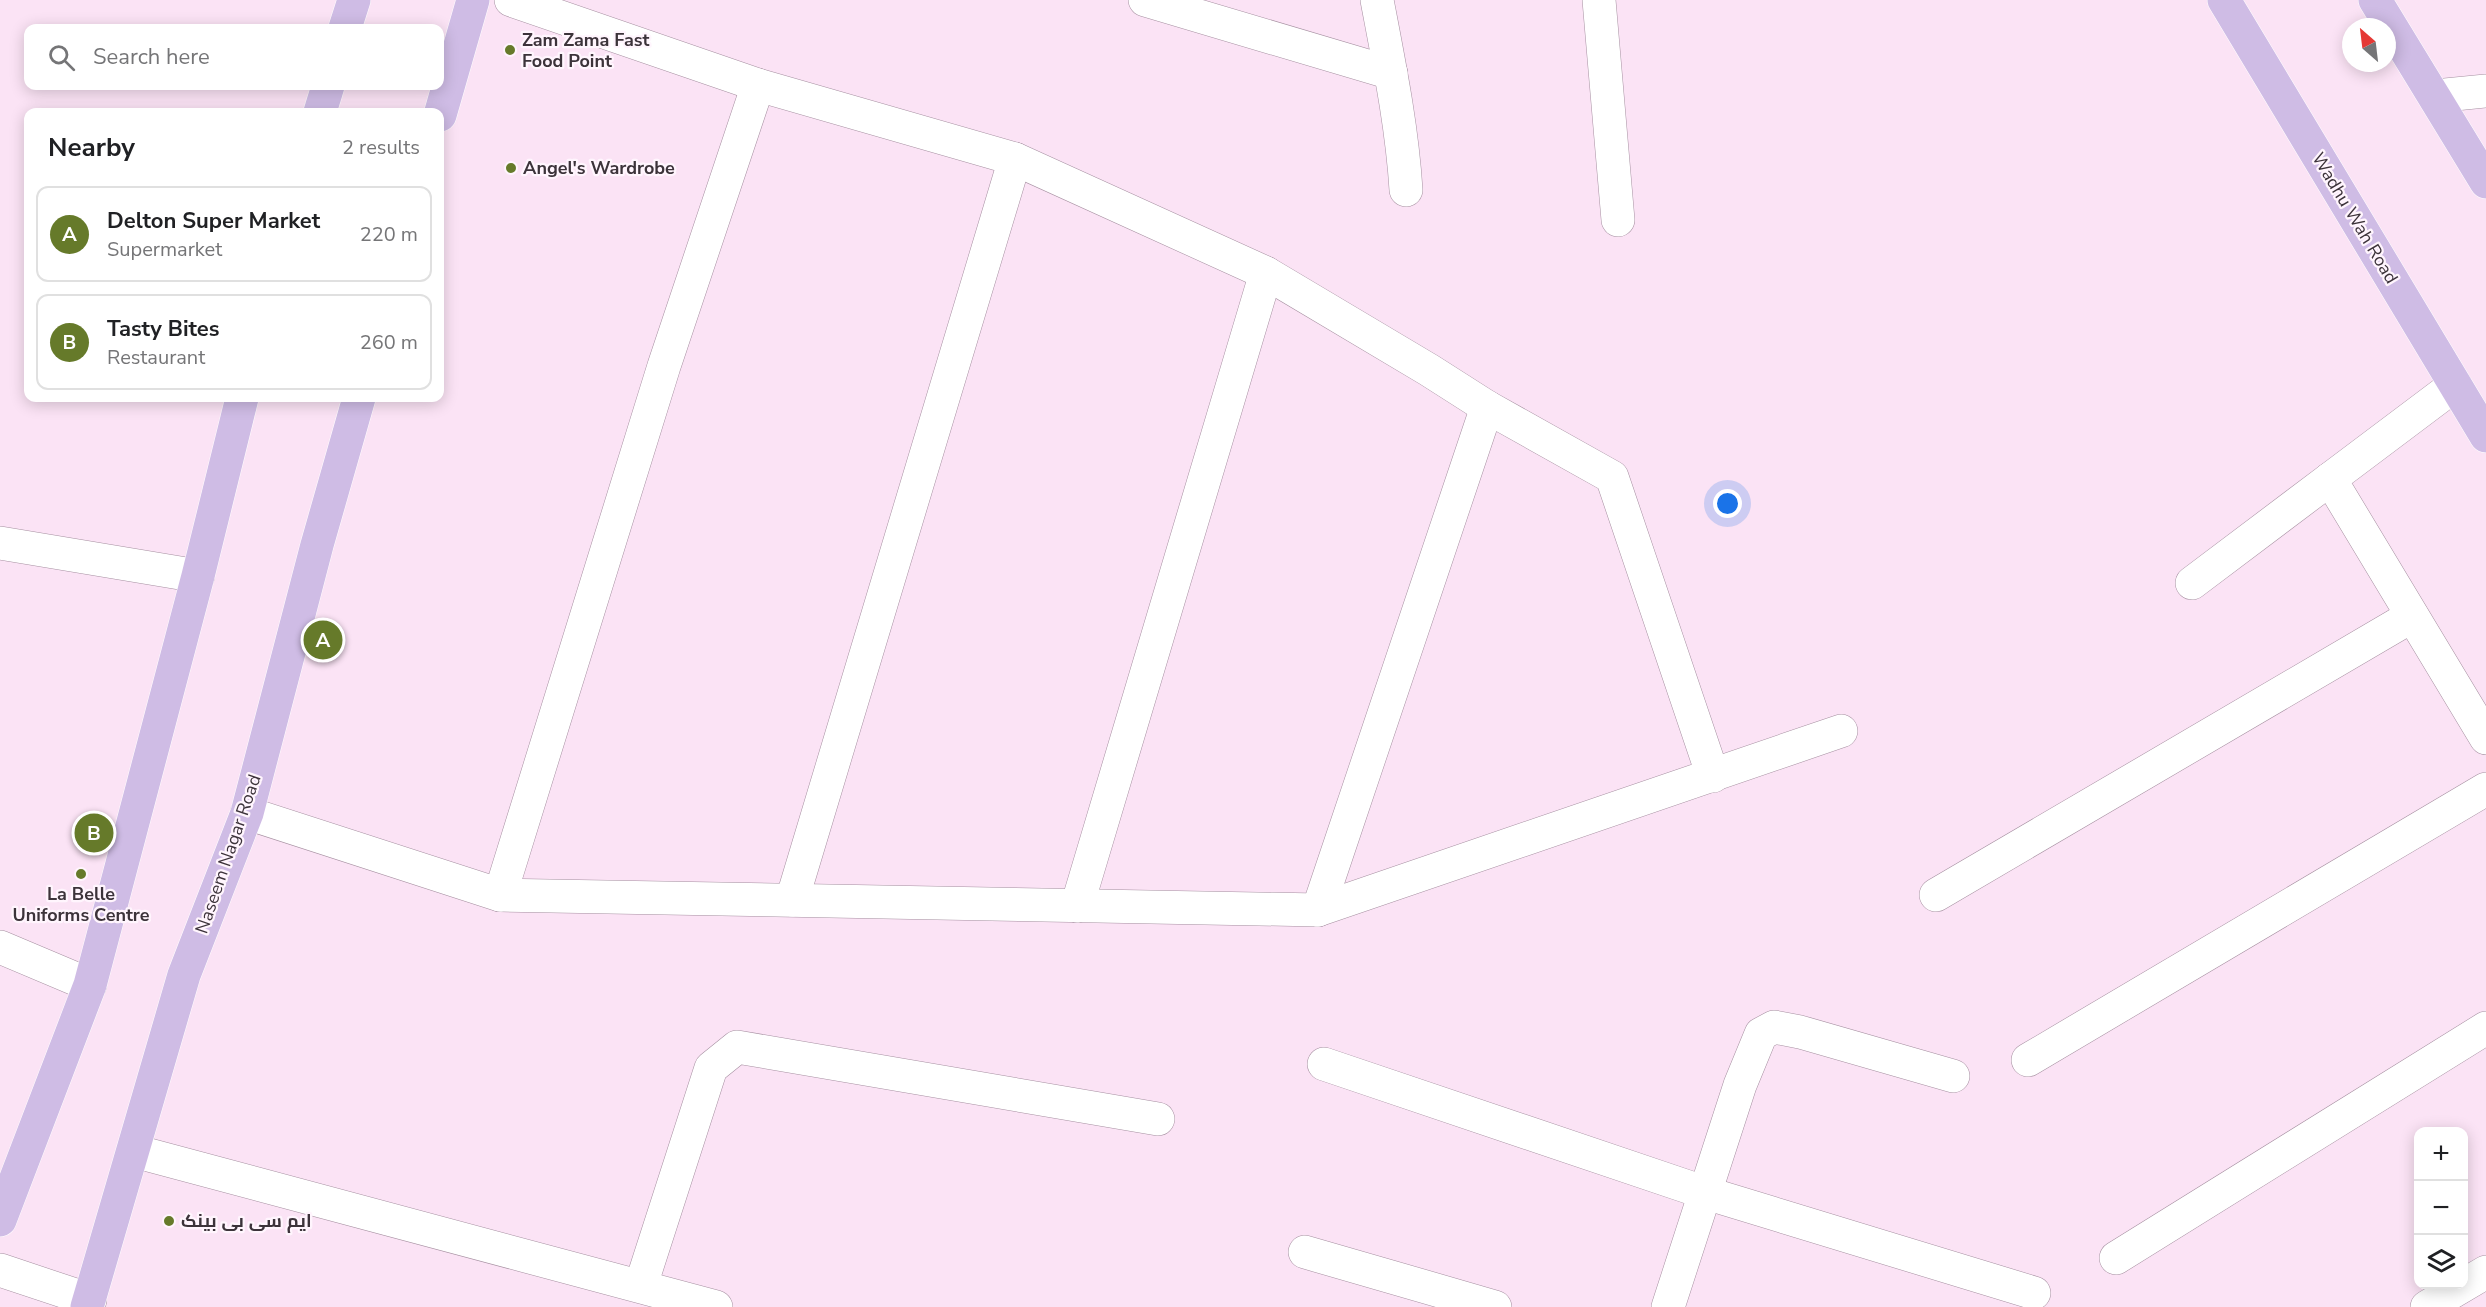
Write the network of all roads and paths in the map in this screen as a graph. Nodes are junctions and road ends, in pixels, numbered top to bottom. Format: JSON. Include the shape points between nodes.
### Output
{"nodes":[{"id":1,"x":354,"y":0,"type":"edge"},
{"id":2,"x":472,"y":0,"type":"edge"},
{"id":3,"x":511,"y":0,"type":"edge"},
{"id":4,"x":1145,"y":0,"type":"edge"},
{"id":5,"x":1377,"y":0,"type":"edge"},
{"id":6,"x":1599,"y":0,"type":"edge"},
{"id":7,"x":2224,"y":0,"type":"edge"},
{"id":8,"x":2375,"y":0,"type":"edge"},
{"id":9,"x":346,"y":24,"type":"edge"},
{"id":10,"x":1391,"y":73,"type":"junction"},
{"id":11,"x":758,"y":85,"type":"junction"},
{"id":12,"x":327,"y":90,"type":"edge"},
{"id":13,"x":2486,"y":91,"type":"edge"},
{"id":14,"x":2435,"y":96,"type":"junction"},
{"id":15,"x":321,"y":108,"type":"edge"},
{"id":16,"x":442,"y":108,"type":"edge"},
{"id":17,"x":1015,"y":159,"type":"junction"},
{"id":18,"x":2486,"y":182,"type":"edge"},
{"id":19,"x":1406,"y":190,"type":"dead end"},
{"id":20,"x":1618,"y":220,"type":"dead end"},
{"id":21,"x":1266,"y":273,"type":"junction"},
{"id":22,"x":2455,"y":385,"type":"junction"},
{"id":23,"x":241,"y":402,"type":"edge"},
{"id":24,"x":358,"y":402,"type":"edge"},
{"id":25,"x":1486,"y":407,"type":"junction"},
{"id":26,"x":2486,"y":436,"type":"edge"},
{"id":27,"x":2330,"y":479,"type":"junction"},
{"id":28,"x":0,"y":543,"type":"edge"},
{"id":29,"x":198,"y":576,"type":"junction"},
{"id":30,"x":2192,"y":583,"type":"dead end"},
{"id":31,"x":2412,"y":616,"type":"junction"},
{"id":32,"x":1841,"y":731,"type":"dead end"},
{"id":33,"x":2486,"y":738,"type":"edge"},
{"id":34,"x":1713,"y":776,"type":"junction"},
{"id":35,"x":2486,"y":789,"type":"edge"},
{"id":36,"x":247,"y":813,"type":"junction"},
{"id":37,"x":500,"y":895,"type":"junction"},
{"id":38,"x":1936,"y":895,"type":"dead end"},
{"id":39,"x":792,"y":900,"type":"junction"},
{"id":40,"x":1077,"y":906,"type":"junction"},
{"id":41,"x":1318,"y":910,"type":"junction"},
{"id":42,"x":0,"y":947,"type":"edge"},
{"id":43,"x":90,"y":985,"type":"junction"},
{"id":44,"x":2486,"y":1028,"type":"edge"},
{"id":45,"x":2028,"y":1060,"type":"dead end"},
{"id":46,"x":1324,"y":1064,"type":"dead end"},
{"id":47,"x":1953,"y":1076,"type":"dead end"},
{"id":48,"x":1158,"y":1119,"type":"dead end"},
{"id":49,"x":134,"y":1151,"type":"junction"},
{"id":50,"x":1706,"y":1192,"type":"junction"},
{"id":51,"x":0,"y":1220,"type":"edge"},
{"id":52,"x":1305,"y":1252,"type":"dead end"},
{"id":53,"x":2116,"y":1258,"type":"dead end"},
{"id":54,"x":0,"y":1270,"type":"edge"},
{"id":55,"x":2486,"y":1272,"type":"edge"},
{"id":56,"x":641,"y":1285,"type":"junction"},
{"id":57,"x":2034,"y":1293,"type":"dead end"},
{"id":58,"x":88,"y":1304,"type":"edge"},
{"id":59,"x":716,"y":1307,"type":"edge"},
{"id":60,"x":1495,"y":1307,"type":"edge"},
{"id":61,"x":1668,"y":1307,"type":"edge"},
{"id":62,"x":2427,"y":1307,"type":"edge"}],
"edges":[{"from":1,"to":9,"type":"main road"},
{"from":2,"to":16,"type":"main road"},
{"from":3,"to":11,"type":"street"},
{"from":4,"to":10,"type":"street"},
{"from":5,"to":10,"type":"street"},
{"from":6,"to":20,"type":"street"},
{"from":7,"to":22,"type":"main road","name":"Wadhu Wah Road"},
{"from":8,"to":14,"type":"main road"},
{"from":10,"to":19,"type":"street"},
{"from":11,"to":17,"type":"street"},
{"from":11,"to":37,"type":"street","via":[[664,366]]},
{"from":12,"to":15,"type":"main road"},
{"from":13,"to":14,"type":"street"},
{"from":14,"to":18,"type":"main road"},
{"from":17,"to":21,"type":"street"},
{"from":17,"to":39,"type":"street"},
{"from":21,"to":25,"type":"street"},
{"from":21,"to":40,"type":"street"},
{"from":22,"to":26,"type":"main road","name":"Wadhu Wah Road"},
{"from":22,"to":27,"type":"street"},
{"from":23,"to":29,"type":"main road"},
{"from":24,"to":36,"type":"main road","name":"Naseem Nagar Road"},
{"from":25,"to":34,"type":"street","via":[[1612,477]]},
{"from":25,"to":41,"type":"street"},
{"from":27,"to":30,"type":"street"},
{"from":27,"to":31,"type":"street"},
{"from":28,"to":29,"type":"street"},
{"from":29,"to":43,"type":"main road"},
{"from":31,"to":33,"type":"street"},
{"from":31,"to":38,"type":"street"},
{"from":32,"to":34,"type":"street"},
{"from":34,"to":41,"type":"street"},
{"from":35,"to":45,"type":"street"},
{"from":36,"to":37,"type":"street"},
{"from":36,"to":49,"type":"main road","name":"Naseem Nagar Road","via":[[184,975]]},
{"from":37,"to":39,"type":"street"},
{"from":39,"to":40,"type":"street"},
{"from":40,"to":41,"type":"street"},
{"from":42,"to":43,"type":"street"},
{"from":43,"to":51,"type":"main road"},
{"from":44,"to":53,"type":"street"},
{"from":46,"to":50,"type":"street"},
{"from":47,"to":50,"type":"street","via":[[1774,1027],[1761,1034]]},
{"from":48,"to":56,"type":"street","via":[[737,1047],[711,1068]]},
{"from":49,"to":56,"type":"street"},
{"from":49,"to":58,"type":"main road","name":"Naseem Nagar Road"},
{"from":50,"to":57,"type":"street"},
{"from":50,"to":61,"type":"street"},
{"from":52,"to":60,"type":"street"},
{"from":54,"to":58,"type":"street"},
{"from":55,"to":62,"type":"street"},
{"from":56,"to":59,"type":"street"}]}
